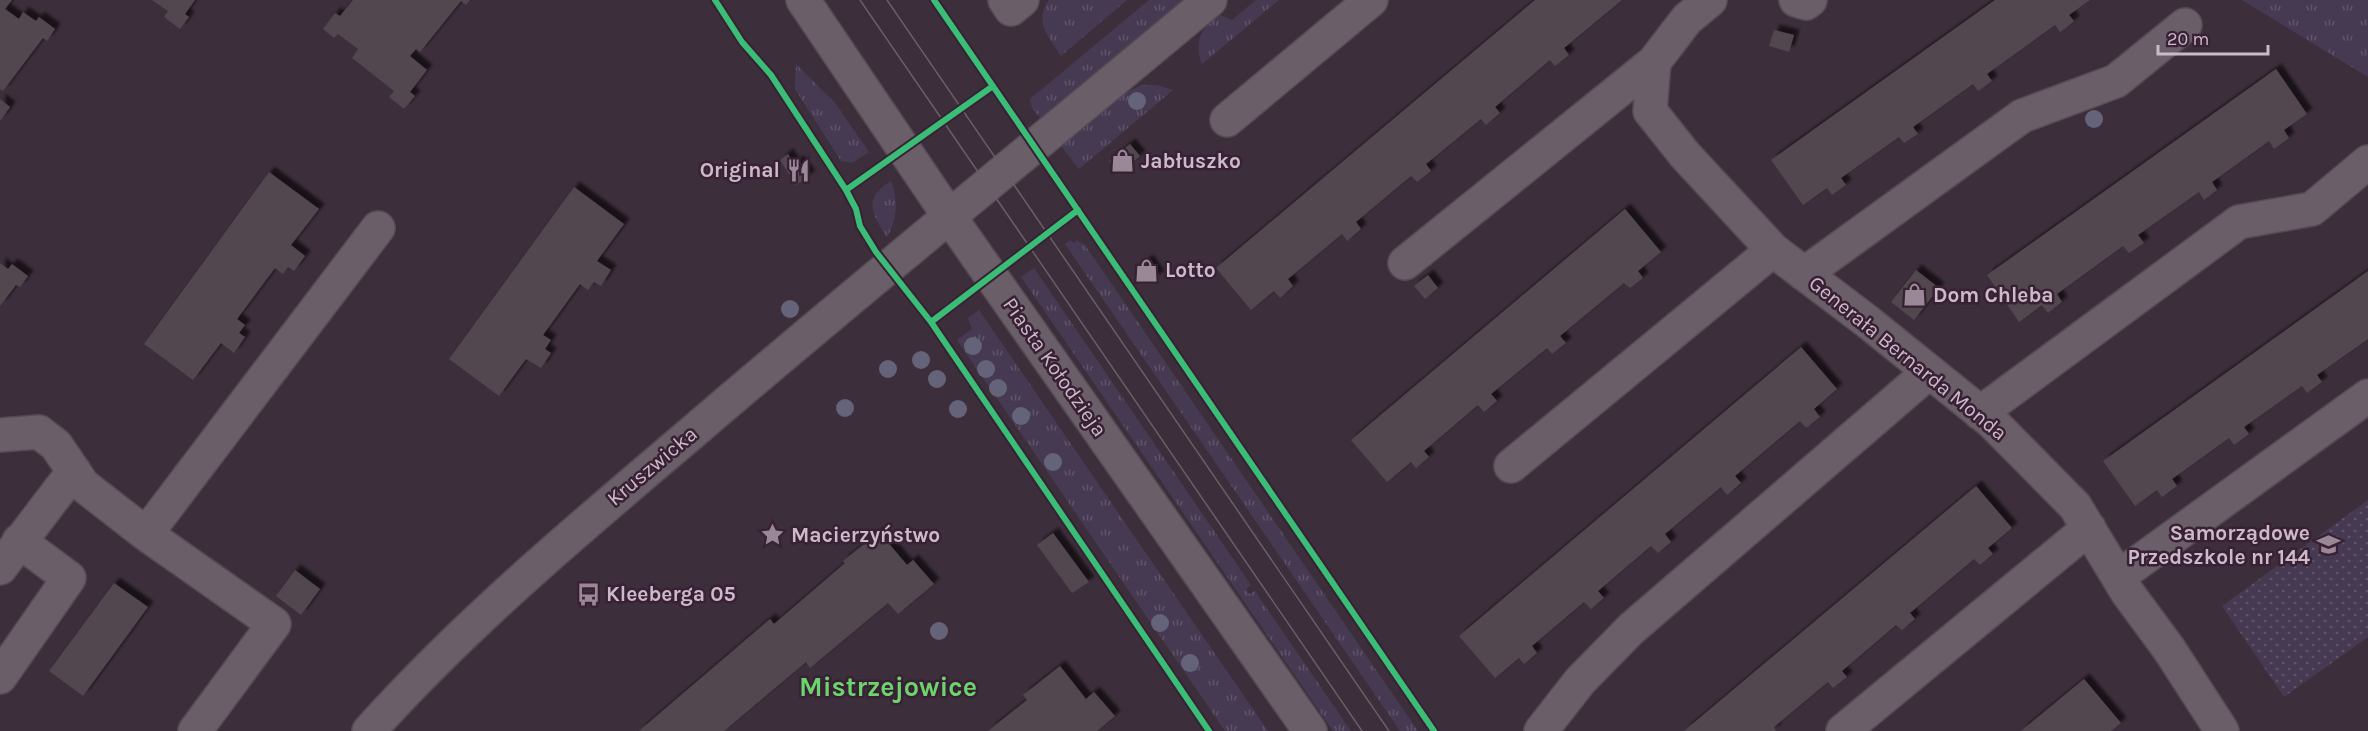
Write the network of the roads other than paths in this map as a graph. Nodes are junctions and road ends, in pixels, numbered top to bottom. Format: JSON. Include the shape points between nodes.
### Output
{"nodes":[{"id":1,"x":803,"y":0,"type":"edge"},
{"id":2,"x":1005,"y":0,"type":"edge"},
{"id":3,"x":1022,"y":0,"type":"edge"},
{"id":4,"x":1210,"y":0,"type":"edge"},
{"id":5,"x":1371,"y":0,"type":"edge"},
{"id":6,"x":1710,"y":0,"type":"edge"},
{"id":7,"x":1796,"y":0,"type":"edge"},
{"id":8,"x":1810,"y":0,"type":"edge"},
{"id":9,"x":2185,"y":25,"type":"dead end"},
{"id":10,"x":1654,"y":62,"type":"junction"},
{"id":11,"x":1227,"y":120,"type":"dead end"},
{"id":12,"x":2368,"y":162,"type":"edge"},
{"id":13,"x":949,"y":216,"type":"junction"},
{"id":14,"x":378,"y":228,"type":"dead end"},
{"id":15,"x":1773,"y":250,"type":"junction"},
{"id":16,"x":1405,"y":263,"type":"dead end"},
{"id":17,"x":1804,"y":274,"type":"junction"},
{"id":18,"x":1929,"y":372,"type":"junction"},
{"id":19,"x":2368,"y":396,"type":"edge"},
{"id":20,"x":1980,"y":413,"type":"junction"},
{"id":21,"x":0,"y":435,"type":"edge"},
{"id":22,"x":1511,"y":466,"type":"dead end"},
{"id":23,"x":74,"y":471,"type":"junction"},
{"id":24,"x":2089,"y":528,"type":"junction"},
{"id":25,"x":146,"y":534,"type":"junction"},
{"id":26,"x":19,"y":541,"type":"junction"},
{"id":27,"x":0,"y":568,"type":"edge"},
{"id":28,"x":2118,"y":577,"type":"junction"},
{"id":29,"x":0,"y":677,"type":"edge"},
{"id":30,"x":195,"y":731,"type":"edge"},
{"id":31,"x":369,"y":731,"type":"edge"},
{"id":32,"x":1310,"y":731,"type":"edge"},
{"id":33,"x":1541,"y":731,"type":"edge"},
{"id":34,"x":1843,"y":731,"type":"edge"},
{"id":35,"x":2222,"y":731,"type":"edge"}],
"edges":[{"from":1,"to":13,"type":"street","name":"Piasta Kołodzieja"},
{"from":2,"to":3,"type":"street","via":[[1011,9]]},
{"from":4,"to":13,"type":"street","name":"Kruszwicka"},
{"from":5,"to":11,"type":"street"},
{"from":6,"to":10,"type":"street","via":[[1687,19]]},
{"from":7,"to":8,"type":"street"},
{"from":9,"to":17,"type":"street","via":[[2116,81],[2022,116]]},
{"from":10,"to":15,"type":"street","name":"Generała Bernarda Monda","via":[[1650,111],[1685,156]]},
{"from":10,"to":16,"type":"street"},
{"from":12,"to":20,"type":"street","via":[[2312,209],[2239,222]]},
{"from":13,"to":31,"type":"street","name":"Kruszwicka","via":[[474,622]]},
{"from":13,"to":32,"type":"street","name":"Piasta Kołodzieja"},
{"from":14,"to":25,"type":"street"},
{"from":15,"to":17,"type":"street","name":"Generała Bernarda Monda"},
{"from":15,"to":22,"type":"street"},
{"from":17,"to":18,"type":"street","name":"Generała Bernarda Monda"},
{"from":18,"to":20,"type":"street","name":"Generała Bernarda Monda"},
{"from":18,"to":33,"type":"street","via":[[1630,629],[1580,681]]},
{"from":19,"to":28,"type":"street"},
{"from":20,"to":24,"type":"street","name":"Generała Bernarda Monda","via":[[2075,506]]},
{"from":21,"to":23,"type":"street","via":[[39,432],[57,445]]},
{"from":23,"to":25,"type":"street","via":[[83,485]]},
{"from":23,"to":26,"type":"street"},
{"from":24,"to":28,"type":"street","name":"Generała Bernarda Monda"},
{"from":24,"to":34,"type":"street"},
{"from":25,"to":30,"type":"street","via":[[274,624]]},
{"from":26,"to":27,"type":"street"},
{"from":26,"to":29,"type":"street","via":[[69,579]]},
{"from":28,"to":35,"type":"street","name":"Generała Bernarda Monda"}]}
